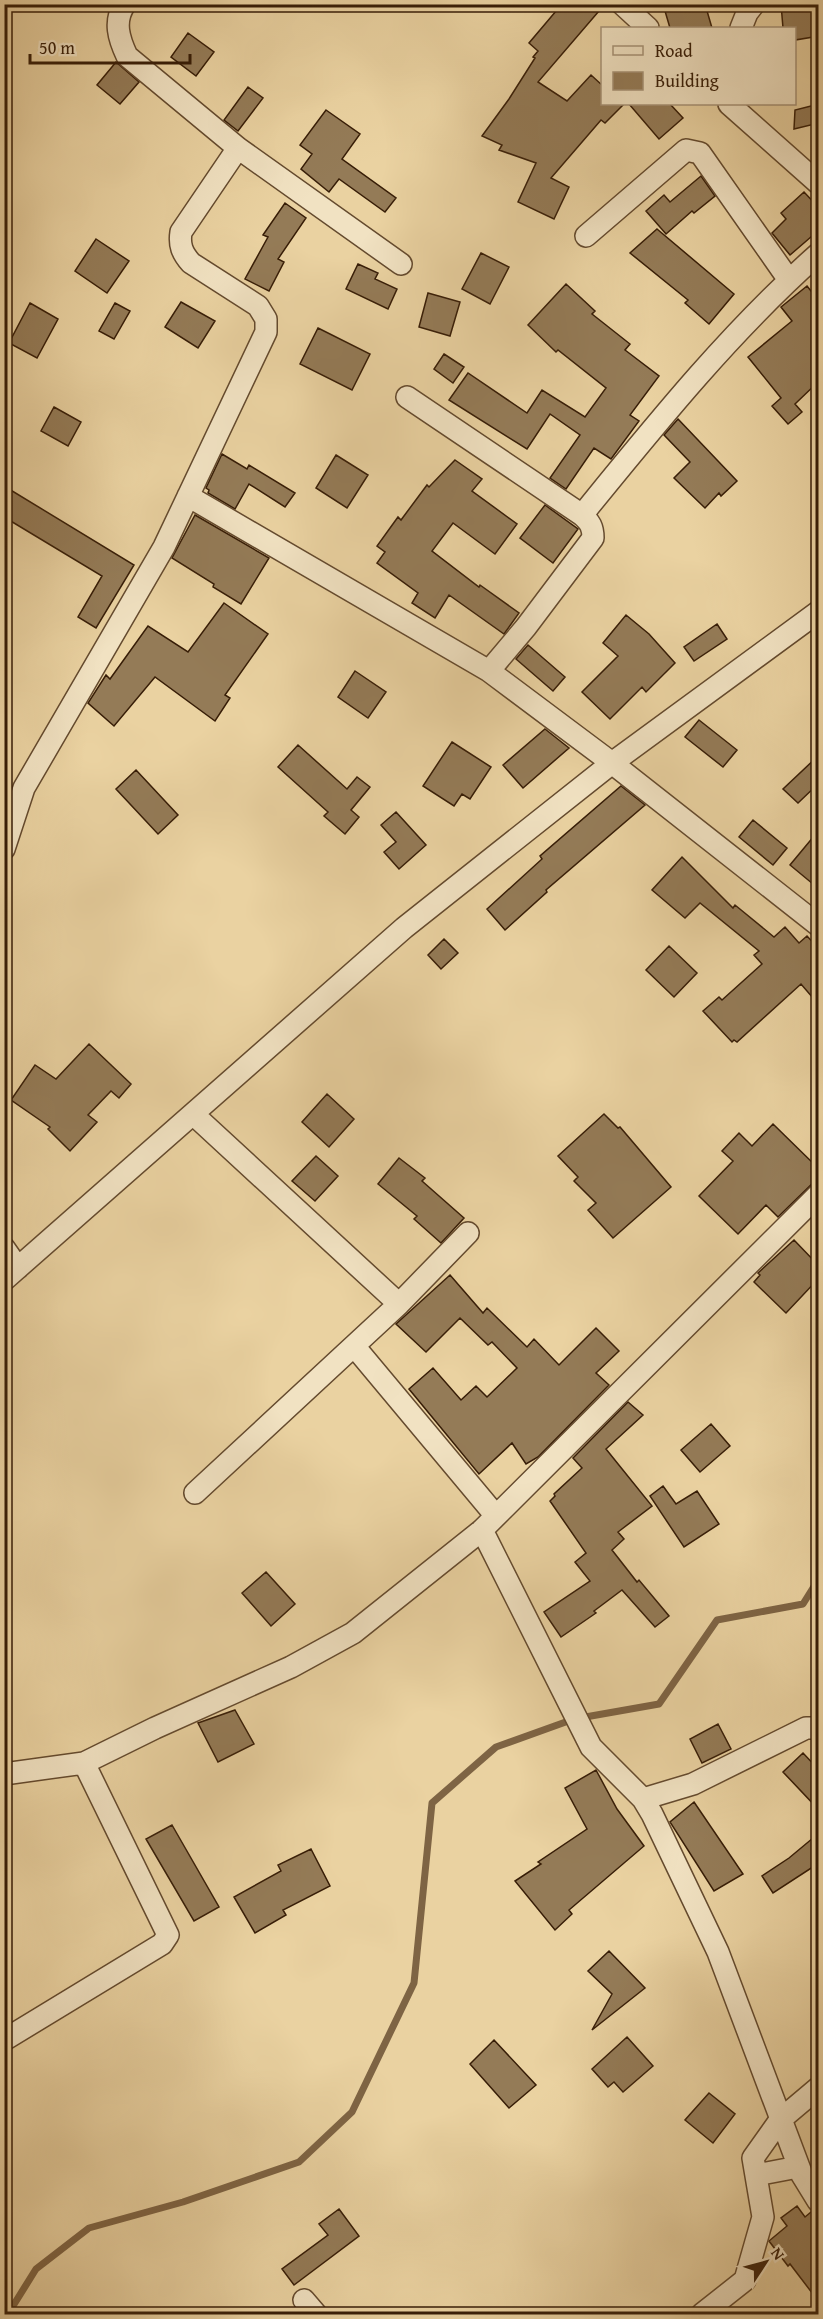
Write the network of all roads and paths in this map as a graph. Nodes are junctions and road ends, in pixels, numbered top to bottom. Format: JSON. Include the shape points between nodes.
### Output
{"nodes":[{"id":1,"x":125,"y":4,"type":"edge"},
{"id":2,"x":622,"y":4,"type":"edge"},
{"id":3,"x":754,"y":4,"type":"edge"},
{"id":4,"x":647,"y":27,"type":"edge"},
{"id":5,"x":741,"y":27,"type":"edge"},
{"id":6,"x":730,"y":105,"type":"edge"},
{"id":7,"x":238,"y":148,"type":"junction"},
{"id":8,"x":819,"y":183,"type":"edge"},
{"id":9,"x":586,"y":236,"type":"dead end"},
{"id":10,"x":819,"y":254,"type":"edge"},
{"id":11,"x":401,"y":264,"type":"dead end"},
{"id":12,"x":789,"y":280,"type":"junction"},
{"id":13,"x":407,"y":397,"type":"dead end"},
{"id":14,"x":188,"y":496,"type":"junction"},
{"id":15,"x":582,"y":515,"type":"junction"},
{"id":16,"x":819,"y":612,"type":"edge"},
{"id":17,"x":489,"y":670,"type":"junction"},
{"id":18,"x":612,"y":763,"type":"junction"},
{"id":19,"x":4,"y":849,"type":"edge"},
{"id":20,"x":819,"y":925,"type":"edge"},
{"id":21,"x":193,"y":1114,"type":"junction"},
{"id":22,"x":819,"y":1195,"type":"edge"},
{"id":23,"x":468,"y":1233,"type":"dead end"},
{"id":24,"x":4,"y":1248,"type":"edge"},
{"id":25,"x":11,"y":1274,"type":"edge"},
{"id":26,"x":399,"y":1304,"type":"junction"},
{"id":27,"x":354,"y":1346,"type":"junction"},
{"id":28,"x":195,"y":1493,"type":"dead end"},
{"id":29,"x":489,"y":1523,"type":"junction"},
{"id":30,"x":819,"y":1728,"type":"edge"},
{"id":31,"x":84,"y":1763,"type":"junction"},
{"id":32,"x":4,"y":1774,"type":"edge"},
{"id":33,"x":643,"y":1799,"type":"junction"},
{"id":34,"x":4,"y":2040,"type":"edge"},
{"id":35,"x":819,"y":2088,"type":"edge"},
{"id":36,"x":780,"y":2120,"type":"junction"},
{"id":37,"x":798,"y":2167,"type":"junction"},
{"id":38,"x":756,"y":2175,"type":"junction"},
{"id":39,"x":819,"y":2200,"type":"edge"},
{"id":40,"x":702,"y":2314,"type":"edge"}],
"edges":[{"from":1,"to":7,"type":"street","via":[[118,23],[119,40],[127,56]]},
{"from":2,"to":4,"type":"street"},
{"from":3,"to":5,"type":"street"},
{"from":6,"to":8,"type":"street"},
{"from":7,"to":11,"type":"street"},
{"from":7,"to":14,"type":"street","via":[[181,232],[180,243],[191,263],[258,306],[266,319],[266,332]]},
{"from":9,"to":12,"type":"street","via":[[686,150],[693,150],[700,153]]},
{"from":10,"to":12,"type":"street"},
{"from":12,"to":15,"type":"street","via":[[674,401]]},
{"from":13,"to":15,"type":"street"},
{"from":14,"to":17,"type":"street"},
{"from":14,"to":19,"type":"street","via":[[164,547],[24,788]]},
{"from":15,"to":17,"type":"street","via":[[593,530],[593,538]]},
{"from":16,"to":18,"type":"street"},
{"from":17,"to":18,"type":"street"},
{"from":18,"to":20,"type":"street"},
{"from":18,"to":21,"type":"street","via":[[404,928]]},
{"from":21,"to":25,"type":"street"},
{"from":21,"to":26,"type":"street"},
{"from":22,"to":29,"type":"street"},
{"from":23,"to":26,"type":"street"},
{"from":24,"to":25,"type":"street"},
{"from":26,"to":27,"type":"street"},
{"from":27,"to":28,"type":"street"},
{"from":27,"to":29,"type":"street"},
{"from":29,"to":31,"type":"street","via":[[353,1633],[291,1667]]},
{"from":29,"to":33,"type":"street","via":[[555,1677],[591,1747]]},
{"from":30,"to":33,"type":"street","via":[[806,1728],[693,1784]]},
{"from":31,"to":32,"type":"street"},
{"from":31,"to":34,"type":"street","via":[[167,1939]]},
{"from":33,"to":36,"type":"street","via":[[718,1952]]},
{"from":35,"to":36,"type":"street"},
{"from":36,"to":37,"type":"street"},
{"from":36,"to":38,"type":"street","via":[[753,2158]]},
{"from":37,"to":38,"type":"street"},
{"from":37,"to":39,"type":"street"},
{"from":38,"to":40,"type":"street","via":[[763,2217],[745,2280]]}]}
